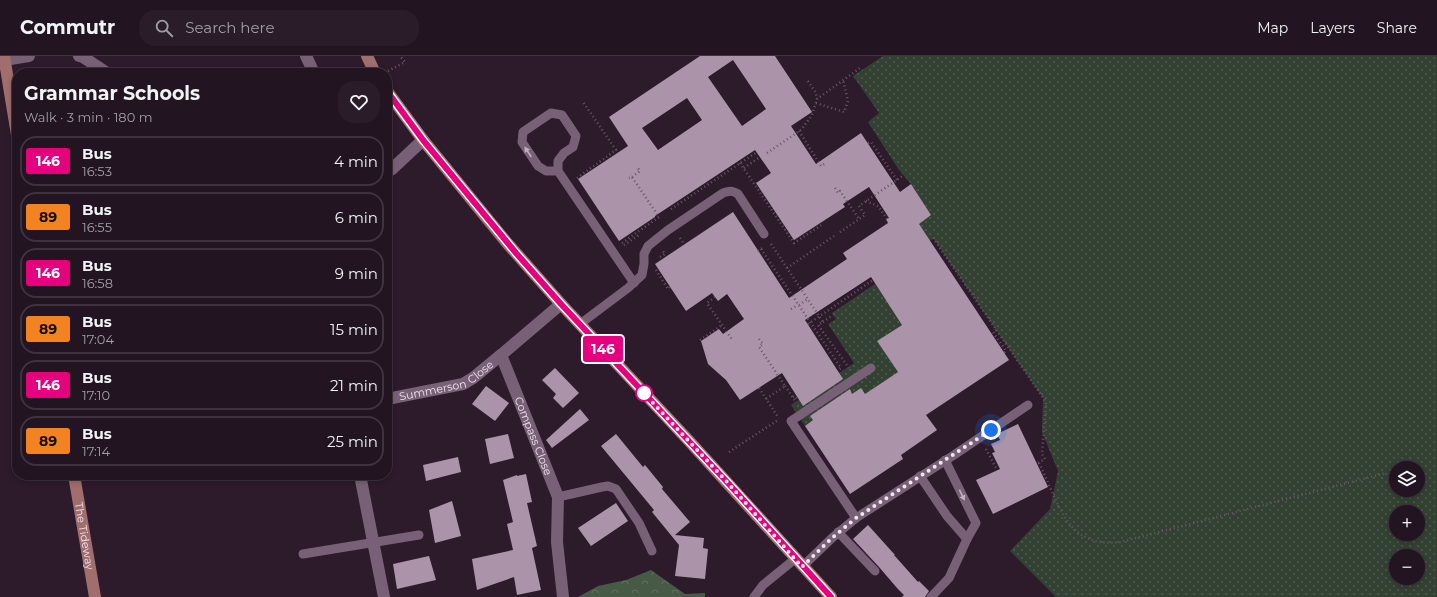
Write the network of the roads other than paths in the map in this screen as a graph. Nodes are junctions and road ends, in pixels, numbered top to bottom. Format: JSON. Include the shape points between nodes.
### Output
{"nodes":[{"id":1,"x":29,"y":56,"type":"edge"},
{"id":2,"x":79,"y":56,"type":"edge"},
{"id":3,"x":306,"y":56,"type":"edge"},
{"id":4,"x":367,"y":56,"type":"edge"},
{"id":5,"x":4,"y":58,"type":"edge"},
{"id":6,"x":100,"y":68,"type":"edge"},
{"id":7,"x":312,"y":68,"type":"edge"},
{"id":8,"x":373,"y":68,"type":"edge"},
{"id":9,"x":392,"y":98,"type":"edge"},
{"id":10,"x":12,"y":105,"type":"edge"},
{"id":11,"x":423,"y":140,"type":"junction"},
{"id":12,"x":392,"y":168,"type":"edge"},
{"id":13,"x":558,"y":171,"type":"junction"},
{"id":14,"x":764,"y":234,"type":"dead end"},
{"id":15,"x":634,"y":283,"type":"junction"},
{"id":16,"x":561,"y":304,"type":"junction"},
{"id":17,"x":580,"y":324,"type":"junction"},
{"id":18,"x":501,"y":355,"type":"junction"},
{"id":19,"x":870,"y":368,"type":"dead end"},
{"id":20,"x":392,"y":398,"type":"edge"},
{"id":21,"x":1028,"y":405,"type":"dead end"},
{"id":22,"x":945,"y":460,"type":"junction"},
{"id":23,"x":920,"y":476,"type":"junction"},
{"id":24,"x":75,"y":480,"type":"edge"},
{"id":25,"x":361,"y":480,"type":"edge"},
{"id":26,"x":558,"y":497,"type":"junction"},
{"id":27,"x":856,"y":518,"type":"junction"},
{"id":28,"x":838,"y":532,"type":"junction"},
{"id":29,"x":419,"y":535,"type":"dead end"},
{"id":30,"x":967,"y":539,"type":"junction"},
{"id":31,"x":374,"y":543,"type":"junction"},
{"id":32,"x":652,"y":551,"type":"dead end"},
{"id":33,"x":304,"y":554,"type":"dead end"},
{"id":34,"x":799,"y":563,"type":"junction"},
{"id":35,"x":875,"y":571,"type":"dead end"},
{"id":36,"x":95,"y":597,"type":"edge"},
{"id":37,"x":384,"y":597,"type":"edge"},
{"id":38,"x":563,"y":597,"type":"edge"},
{"id":39,"x":754,"y":597,"type":"edge"},
{"id":40,"x":831,"y":597,"type":"edge"},
{"id":41,"x":931,"y":597,"type":"edge"}],
"edges":[{"from":1,"to":5,"type":"street"},
{"from":2,"to":6,"type":"street"},
{"from":3,"to":7,"type":"street"},
{"from":4,"to":8,"type":"main road"},
{"from":5,"to":10,"type":"main road"},
{"from":9,"to":11,"type":"main road"},
{"from":11,"to":12,"type":"street"},
{"from":11,"to":16,"type":"main road","via":[[507,243]]},
{"from":13,"to":13,"type":"lane","one_way":true,"via":[[546,171],[538,166],[522,142],[523,132],[551,113],[562,115],[576,136],[573,147],[558,160]]},
{"from":13,"to":15,"type":"lane"},
{"from":14,"to":15,"type":"lane","via":[[738,194],[734,191],[723,193],[648,246],[644,254],[642,275]]},
{"from":15,"to":17,"type":"lane"},
{"from":16,"to":17,"type":"main road"},
{"from":16,"to":18,"type":"street"},
{"from":17,"to":34,"type":"main road"},
{"from":18,"to":20,"type":"street","name":"Summerson Close","via":[[462,384]]},
{"from":18,"to":26,"type":"street","name":"Compass Close"},
{"from":19,"to":27,"type":"lane","via":[[791,421]]},
{"from":21,"to":22,"type":"lane"},
{"from":22,"to":23,"type":"lane"},
{"from":22,"to":30,"type":"lane","one_way":true,"via":[[976,523]]},
{"from":23,"to":27,"type":"lane"},
{"from":23,"to":30,"type":"lane","via":[[947,516]]},
{"from":24,"to":36,"type":"main road","name":"The Tideway"},
{"from":25,"to":31,"type":"street"},
{"from":26,"to":32,"type":"lane","via":[[608,486],[616,489],[639,523]]},
{"from":26,"to":38,"type":"street","name":"Compass Close","via":[[557,542]]},
{"from":27,"to":28,"type":"lane"},
{"from":28,"to":34,"type":"lane"},
{"from":28,"to":35,"type":"lane"},
{"from":29,"to":31,"type":"lane"},
{"from":30,"to":41,"type":"lane","via":[[949,578]]},
{"from":31,"to":33,"type":"lane"},
{"from":31,"to":37,"type":"street"},
{"from":34,"to":39,"type":"lane","via":[[763,585]]},
{"from":34,"to":40,"type":"main road"}]}
